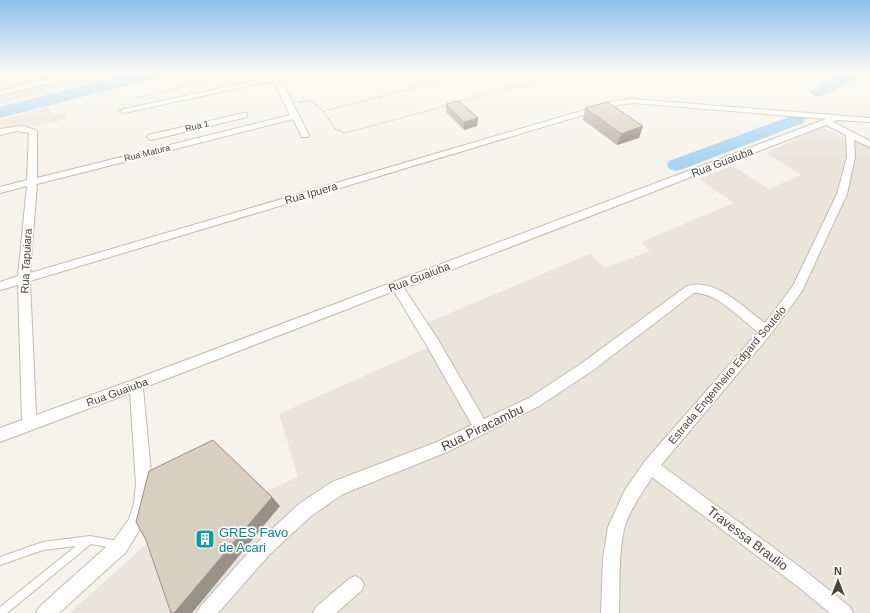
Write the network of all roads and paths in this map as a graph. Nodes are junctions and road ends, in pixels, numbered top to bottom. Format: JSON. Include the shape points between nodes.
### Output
{"nodes":[{"id":1,"x":133,"y":102,"type":"edge"},
{"id":2,"x":171,"y":102,"type":"edge"},
{"id":3,"x":300,"y":102,"type":"edge"},
{"id":4,"x":313,"y":102,"type":"edge"},
{"id":5,"x":360,"y":102,"type":"edge"},
{"id":6,"x":460,"y":102,"type":"edge"},
{"id":7,"x":290,"y":104,"type":"joint"},
{"id":8,"x":132,"y":110,"type":"junction"},
{"id":9,"x":124,"y":111,"type":"dead end"},
{"id":10,"x":323,"y":111,"type":"junction"},
{"id":11,"x":295,"y":116,"type":"junction"},
{"id":12,"x":838,"y":116,"type":"junction"},
{"id":13,"x":870,"y":120,"type":"edge"},
{"id":14,"x":826,"y":122,"type":"junction"},
{"id":15,"x":250,"y":127,"type":"junction"},
{"id":16,"x":0,"y":132,"type":"edge"},
{"id":17,"x":305,"y":135,"type":"dead end"},
{"id":18,"x":850,"y":135,"type":"junction"},
{"id":19,"x":151,"y":137,"type":"dead end"},
{"id":20,"x":870,"y":144,"type":"edge"},
{"id":21,"x":32,"y":182,"type":"junction"},
{"id":22,"x":0,"y":190,"type":"edge"},
{"id":23,"x":24,"y":278,"type":"junction"},
{"id":24,"x":0,"y":286,"type":"edge"},
{"id":25,"x":396,"y":286,"type":"junction"},
{"id":26,"x":766,"y":331,"type":"junction"},
{"id":27,"x":136,"y":386,"type":"junction"},
{"id":28,"x":29,"y":424,"type":"junction"},
{"id":29,"x":481,"y":428,"type":"junction"},
{"id":30,"x":0,"y":435,"type":"edge"},
{"id":31,"x":650,"y":466,"type":"junction"},
{"id":32,"x":90,"y":540,"type":"junction"},
{"id":33,"x":120,"y":546,"type":"junction"},
{"id":34,"x":0,"y":561,"type":"edge"},
{"id":35,"x":355,"y":585,"type":"dead end"},
{"id":36,"x":0,"y":613,"type":"edge"},
{"id":37,"x":45,"y":613,"type":"edge"},
{"id":38,"x":206,"y":613,"type":"edge"},
{"id":39,"x":322,"y":613,"type":"edge"},
{"id":40,"x":610,"y":613,"type":"edge"},
{"id":41,"x":844,"y":613,"type":"edge"}],
"edges":[{"from":1,"to":8,"type":"path"},
{"from":2,"to":8,"type":"street"},
{"from":3,"to":7,"type":"path"},
{"from":4,"to":10,"type":"path"},
{"from":5,"to":10,"type":"path"},
{"from":6,"to":10,"type":"path","via":[[349,132],[339,132],[335,129]]},
{"from":7,"to":11,"type":"street"},
{"from":8,"to":9,"type":"street"},
{"from":11,"to":15,"type":"street","name":"Rua Matura"},
{"from":11,"to":17,"type":"street"},
{"from":12,"to":13,"type":"street"},
{"from":12,"to":14,"type":"street","name":"Rua Guaiuba"},
{"from":12,"to":23,"type":"street","name":"Rua Ipuera","via":[[623,102]]},
{"from":14,"to":18,"type":"street"},
{"from":14,"to":25,"type":"street","name":"Rua Guaiuba"},
{"from":15,"to":19,"type":"street","name":"Rua 1","via":[[243,114]]},
{"from":15,"to":21,"type":"street","name":"Rua Matura"},
{"from":16,"to":21,"type":"street","name":"Rua Tapuiara","via":[[21,129],[34,132]]},
{"from":18,"to":20,"type":"street"},
{"from":18,"to":26,"type":"street","name":"Estrada Engenheiro Edgard Soutelo","via":[[851,157],[842,194],[798,288]]},
{"from":21,"to":22,"type":"street","name":"Rua Matura"},
{"from":21,"to":23,"type":"street","name":"Rua Tapuiara"},
{"from":23,"to":24,"type":"street","name":"Rua Ipuera"},
{"from":23,"to":28,"type":"street","name":"Rua Tapuiara"},
{"from":25,"to":27,"type":"street","name":"Rua Guaiuba"},
{"from":25,"to":29,"type":"street","via":[[432,342]]},
{"from":26,"to":29,"type":"street","name":"Rua Piracambu","via":[[716,294],[702,288],[691,289],[587,367],[534,402]]},
{"from":26,"to":31,"type":"street","name":"Estrada Engenheiro Edgard Soutelo"},
{"from":27,"to":28,"type":"street","name":"Rua Guaiuba"},
{"from":27,"to":33,"type":"street","via":[[144,484],[142,504],[135,524]]},
{"from":28,"to":30,"type":"street","name":"Rua Guaiuba"},
{"from":29,"to":38,"type":"street","name":"Rua Piracambu","via":[[442,447],[338,488],[305,510],[264,549]]},
{"from":31,"to":40,"type":"street","name":"Estrada Engenheiro Edgard Soutelo","via":[[616,527]]},
{"from":31,"to":41,"type":"street","name":"Travessa Braulio"},
{"from":32,"to":33,"type":"lane"},
{"from":32,"to":34,"type":"lane","via":[[42,546]]},
{"from":32,"to":36,"type":"lane"},
{"from":33,"to":37,"type":"street"},
{"from":35,"to":39,"type":"street"}]}
